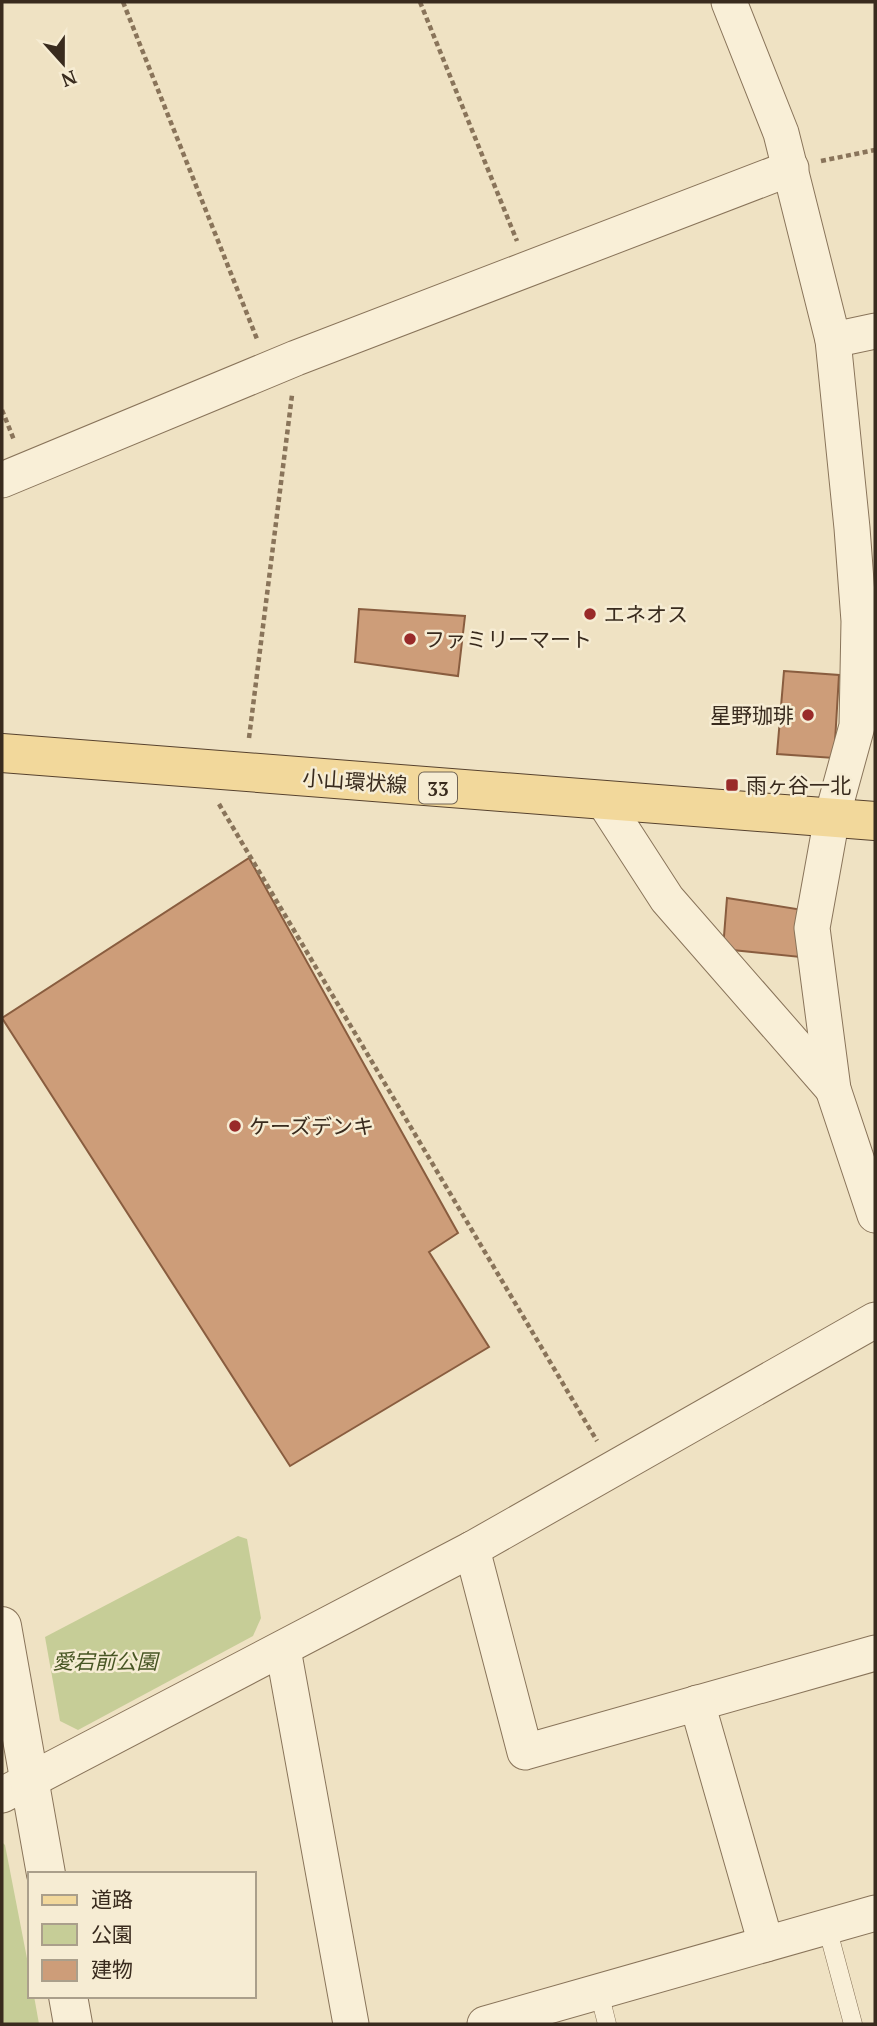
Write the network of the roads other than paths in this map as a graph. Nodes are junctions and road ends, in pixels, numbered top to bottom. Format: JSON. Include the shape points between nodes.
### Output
{"nodes":[{"id":1,"x":729,"y":2,"type":"edge"},
{"id":2,"x":791,"y":168,"type":"junction"},
{"id":3,"x":875,"y":331,"type":"edge"},
{"id":4,"x":833,"y":340,"type":"junction"},
{"id":5,"x":2,"y":480,"type":"edge"},
{"id":6,"x":2,"y":753,"type":"edge"},
{"id":7,"x":603,"y":800,"type":"junction"},
{"id":8,"x":832,"y":817,"type":"junction"},
{"id":9,"x":875,"y":821,"type":"edge"},
{"id":10,"x":833,"y":1089,"type":"junction"},
{"id":11,"x":875,"y":1215,"type":"edge"},
{"id":12,"x":875,"y":1320,"type":"edge"},
{"id":13,"x":472,"y":1549,"type":"junction"},
{"id":14,"x":2,"y":1626,"type":"edge"},
{"id":15,"x":284,"y":1649,"type":"junction"},
{"id":16,"x":875,"y":1653,"type":"edge"},
{"id":17,"x":697,"y":1703,"type":"junction"},
{"id":18,"x":15,"y":1787,"type":"edge"},
{"id":19,"x":45,"y":1872,"type":"edge"},
{"id":20,"x":875,"y":1913,"type":"edge"},
{"id":21,"x":827,"y":1927,"type":"junction"},
{"id":22,"x":766,"y":1944,"type":"junction"},
{"id":23,"x":68,"y":1998,"type":"edge"},
{"id":24,"x":603,"y":2008,"type":"edge"},
{"id":25,"x":73,"y":2024,"type":"edge"},
{"id":26,"x":351,"y":2024,"type":"edge"},
{"id":27,"x":485,"y":2024,"type":"edge"},
{"id":28,"x":853,"y":2024,"type":"edge"}],
"edges":[{"from":1,"to":2,"type":"street"},
{"from":2,"to":4,"type":"street"},
{"from":2,"to":5,"type":"street","via":[[283,364]]},
{"from":3,"to":4,"type":"street"},
{"from":4,"to":8,"type":"street","via":[[859,621],[858,726]]},
{"from":6,"to":7,"type":"main road","name":"小山環状線","number":"33"},
{"from":7,"to":8,"type":"main road","name":"小山環状線","number":"33"},
{"from":7,"to":10,"type":"street","via":[[667,899]]},
{"from":8,"to":9,"type":"main road","name":"小山環状線","number":"33"},
{"from":8,"to":10,"type":"street","via":[[813,928]]},
{"from":10,"to":11,"type":"street"},
{"from":12,"to":13,"type":"street"},
{"from":13,"to":15,"type":"street"},
{"from":13,"to":17,"type":"street","via":[[525,1752]]},
{"from":14,"to":18,"type":"street"},
{"from":15,"to":18,"type":"street"},
{"from":15,"to":26,"type":"street"},
{"from":16,"to":17,"type":"street"},
{"from":17,"to":22,"type":"street"},
{"from":18,"to":19,"type":"street"},
{"from":20,"to":21,"type":"street"},
{"from":21,"to":22,"type":"street"},
{"from":21,"to":28,"type":"lane"},
{"from":22,"to":24,"type":"street"},
{"from":23,"to":25,"type":"street"},
{"from":24,"to":27,"type":"street"}]}
